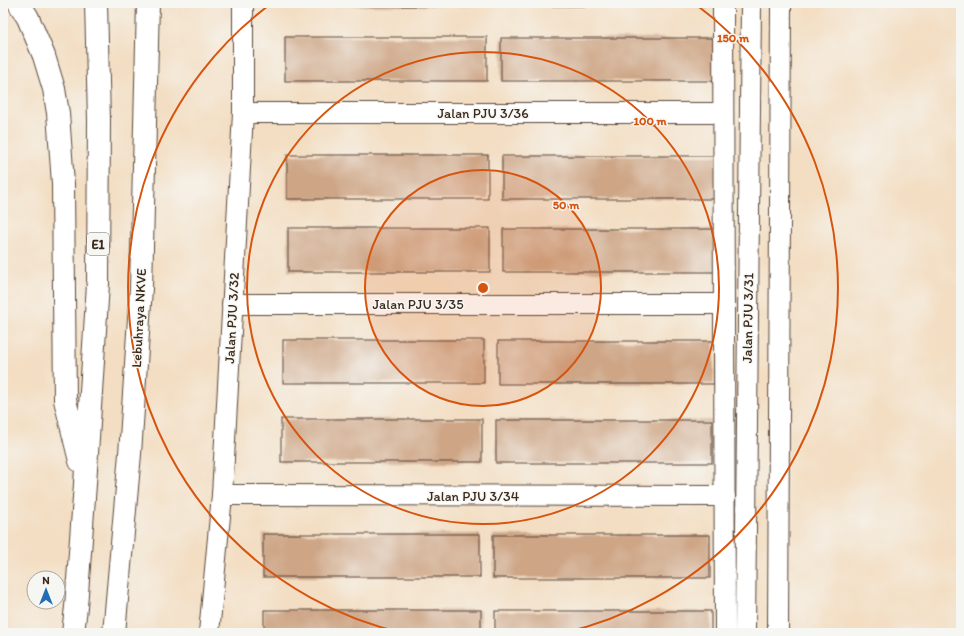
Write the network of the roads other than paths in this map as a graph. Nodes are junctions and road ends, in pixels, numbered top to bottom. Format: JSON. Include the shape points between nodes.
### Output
{"nodes":[{"id":1,"x":19,"y":3,"type":"edge"},
{"id":2,"x":96,"y":3,"type":"edge"},
{"id":3,"x":148,"y":3,"type":"edge"},
{"id":4,"x":243,"y":3,"type":"edge"},
{"id":5,"x":723,"y":3,"type":"edge"},
{"id":6,"x":751,"y":3,"type":"edge"},
{"id":7,"x":781,"y":3,"type":"edge"},
{"id":8,"x":243,"y":113,"type":"junction"},
{"id":9,"x":724,"y":113,"type":"junction"},
{"id":10,"x":232,"y":304,"type":"junction"},
{"id":11,"x":724,"y":304,"type":"junction"},
{"id":12,"x":85,"y":484,"type":"junction"},
{"id":13,"x":222,"y":496,"type":"junction"},
{"id":14,"x":725,"y":496,"type":"junction"},
{"id":15,"x":73,"y":633,"type":"edge"},
{"id":16,"x":114,"y":633,"type":"edge"},
{"id":17,"x":209,"y":633,"type":"edge"},
{"id":18,"x":725,"y":633,"type":"edge"},
{"id":19,"x":745,"y":633,"type":"edge"},
{"id":20,"x":778,"y":633,"type":"edge"}],
"edges":[{"from":1,"to":12,"type":"highway","via":[[44,56],[58,113],[63,184],[65,400]]},
{"from":2,"to":12,"type":"highway","number":"E1","via":[[99,120],[98,284]]},
{"from":3,"to":16,"type":"highway","name":"Lebuhraya NKVE","via":[[141,288]]},
{"from":4,"to":8,"type":"street","name":"Jalan PJU 3/32"},
{"from":5,"to":9,"type":"street"},
{"from":6,"to":19,"type":"street","name":"Jalan PJU 3/31"},
{"from":7,"to":20,"type":"street"},
{"from":8,"to":9,"type":"street","name":"Jalan PJU 3/36"},
{"from":8,"to":10,"type":"street","name":"Jalan PJU 3/32"},
{"from":9,"to":11,"type":"street"},
{"from":10,"to":11,"type":"street","name":"Jalan PJU 3/35"},
{"from":10,"to":13,"type":"street","name":"Jalan PJU 3/32"},
{"from":11,"to":14,"type":"street"},
{"from":12,"to":15,"type":"highway","number":"E1"},
{"from":13,"to":14,"type":"street","name":"Jalan PJU 3/34"},
{"from":13,"to":17,"type":"street","name":"Jalan PJU 3/32"},
{"from":14,"to":18,"type":"street"}]}
